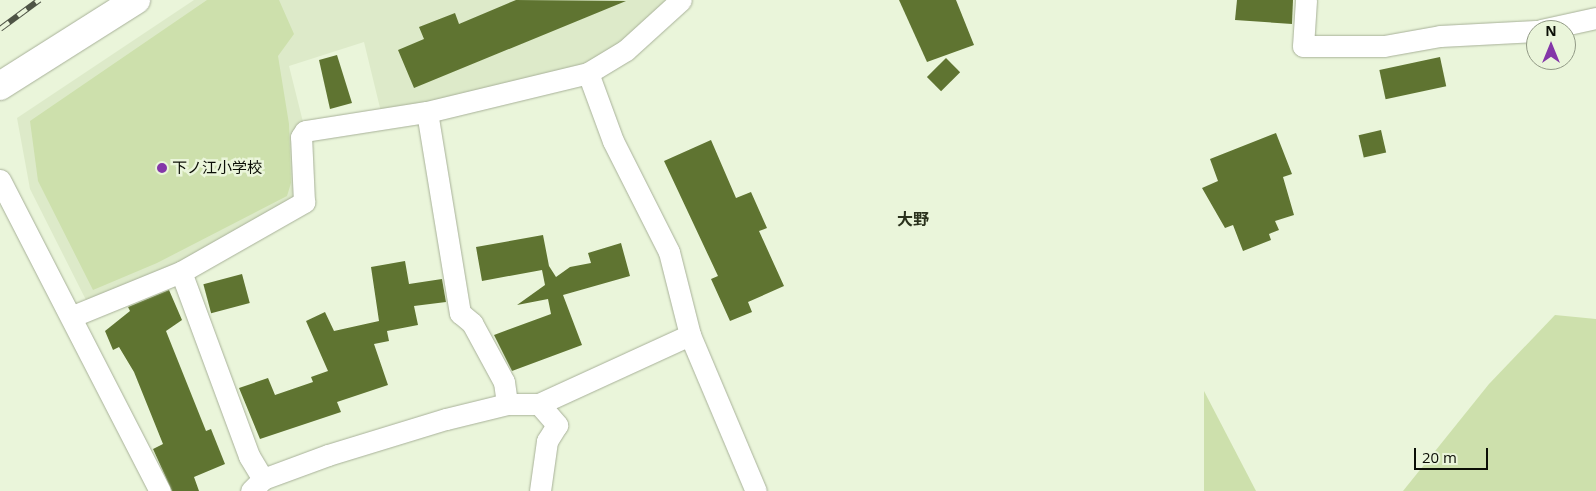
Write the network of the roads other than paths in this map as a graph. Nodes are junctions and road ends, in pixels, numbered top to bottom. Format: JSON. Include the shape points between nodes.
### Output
{"nodes":[{"id":1,"x":136,"y":0,"type":"edge"},
{"id":2,"x":681,"y":0,"type":"edge"},
{"id":3,"x":1306,"y":0,"type":"edge"},
{"id":4,"x":1596,"y":18,"type":"edge"},
{"id":5,"x":1576,"y":22,"type":"edge"},
{"id":6,"x":1526,"y":31,"type":"edge"},
{"id":7,"x":588,"y":73,"type":"junction"},
{"id":8,"x":0,"y":86,"type":"edge"},
{"id":9,"x":427,"y":112,"type":"junction"},
{"id":10,"x":0,"y":180,"type":"edge"},
{"id":11,"x":181,"y":272,"type":"junction"},
{"id":12,"x":73,"y":316,"type":"junction"},
{"id":13,"x":690,"y":335,"type":"junction"},
{"id":14,"x":507,"y":404,"type":"junction"},
{"id":15,"x":539,"y":404,"type":"junction"},
{"id":16,"x":257,"y":485,"type":"edge"},
{"id":17,"x":160,"y":491,"type":"edge"},
{"id":18,"x":540,"y":491,"type":"edge"},
{"id":19,"x":756,"y":491,"type":"edge"}],
"edges":[{"from":1,"to":8,"type":"street"},
{"from":2,"to":7,"type":"street","via":[[634,44]]},
{"from":3,"to":6,"type":"street","via":[[1303,46],[1384,46],[1440,36]]},
{"from":4,"to":5,"type":"street"},
{"from":7,"to":9,"type":"street"},
{"from":7,"to":13,"type":"street","via":[[613,141],[669,252]]},
{"from":9,"to":11,"type":"street","via":[[305,131],[301,137],[304,202]]},
{"from":9,"to":14,"type":"street","via":[[460,313],[472,323],[504,382]]},
{"from":10,"to":12,"type":"street"},
{"from":11,"to":12,"type":"street"},
{"from":11,"to":16,"type":"street"},
{"from":12,"to":17,"type":"street"},
{"from":13,"to":15,"type":"street"},
{"from":13,"to":19,"type":"street"},
{"from":14,"to":15,"type":"street"},
{"from":14,"to":16,"type":"street","via":[[328,455]]},
{"from":15,"to":18,"type":"street","via":[[557,425],[547,440]]}]}
